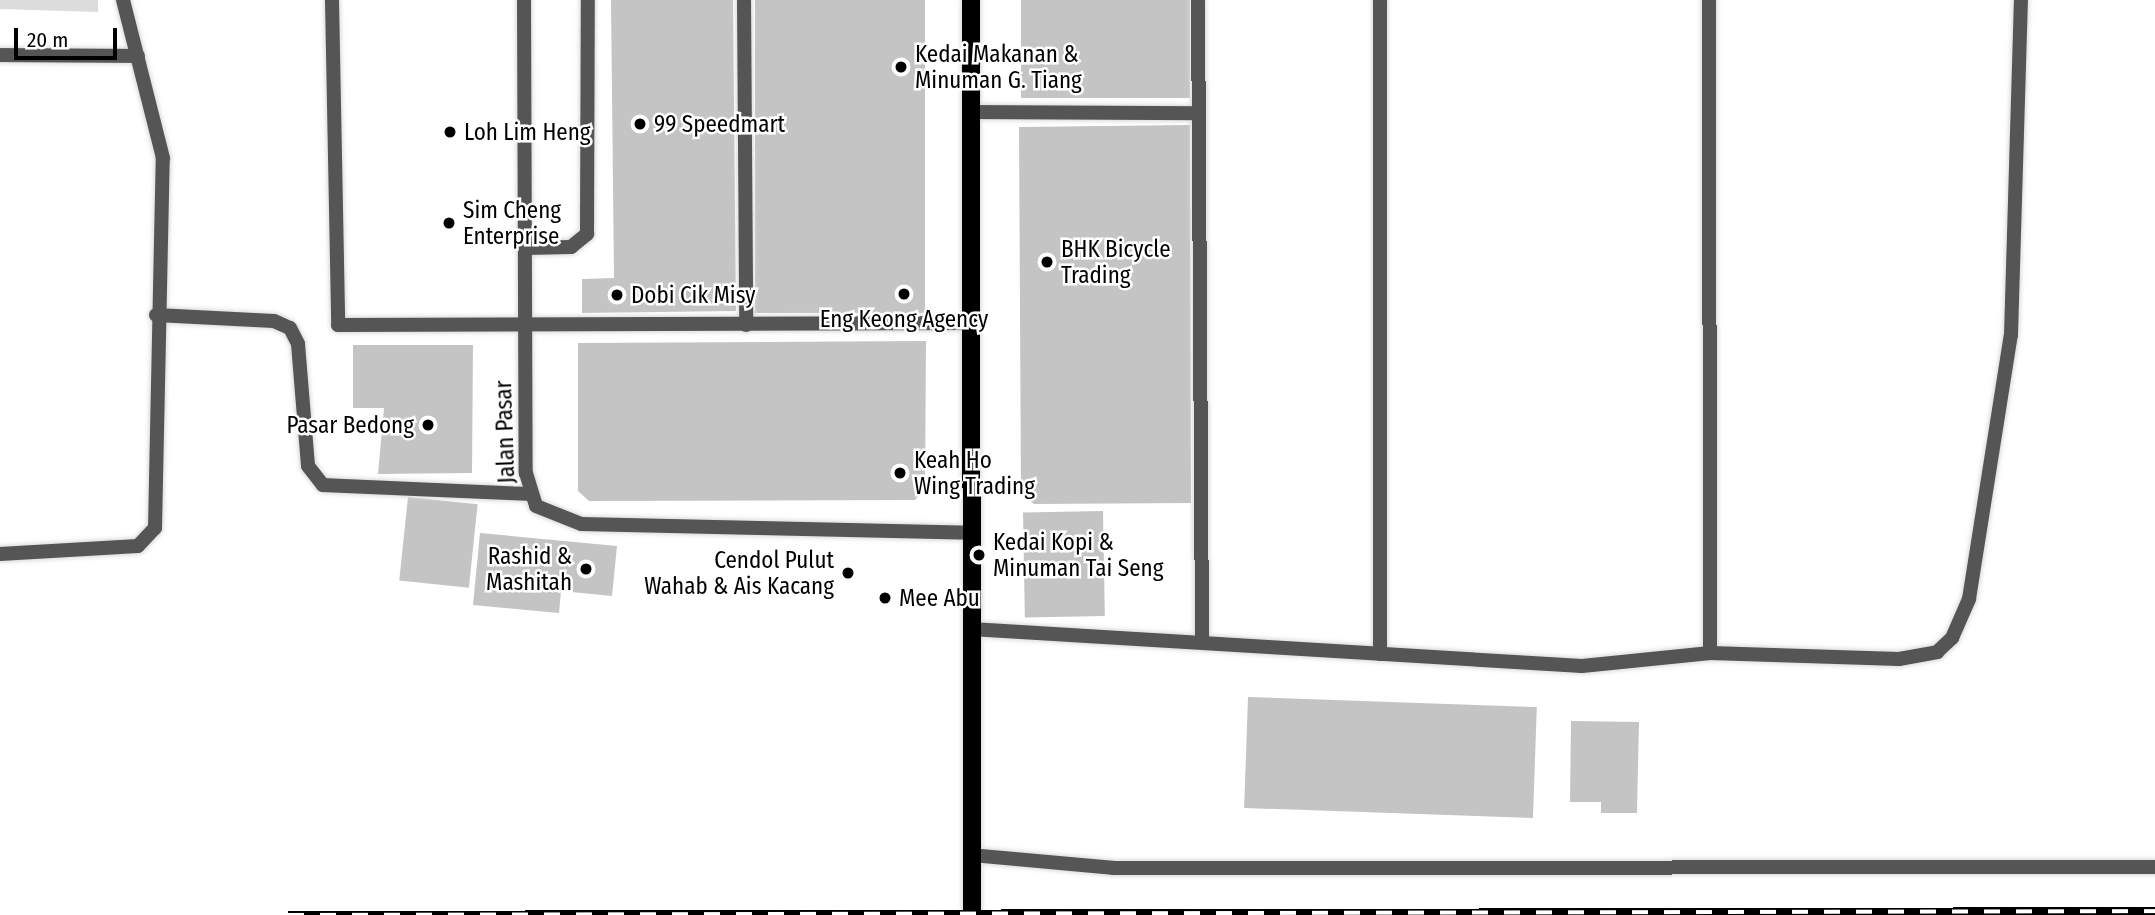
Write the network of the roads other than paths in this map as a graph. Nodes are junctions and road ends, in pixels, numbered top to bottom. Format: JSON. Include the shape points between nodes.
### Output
{"nodes":[{"id":1,"x":123,"y":0,"type":"edge"},
{"id":2,"x":332,"y":0,"type":"edge"},
{"id":3,"x":524,"y":0,"type":"edge"},
{"id":4,"x":588,"y":0,"type":"edge"},
{"id":5,"x":744,"y":0,"type":"edge"},
{"id":6,"x":971,"y":0,"type":"edge"},
{"id":7,"x":1198,"y":0,"type":"edge"},
{"id":8,"x":1380,"y":0,"type":"edge"},
{"id":9,"x":1709,"y":0,"type":"edge"},
{"id":10,"x":2021,"y":0,"type":"edge"},
{"id":11,"x":0,"y":55,"type":"edge"},
{"id":12,"x":138,"y":56,"type":"junction"},
{"id":13,"x":971,"y":112,"type":"junction"},
{"id":14,"x":1198,"y":113,"type":"junction"},
{"id":15,"x":525,"y":247,"type":"junction"},
{"id":16,"x":156,"y":315,"type":"junction"},
{"id":17,"x":970,"y":323,"type":"junction"},
{"id":18,"x":746,"y":325,"type":"junction"},
{"id":19,"x":525,"y":328,"type":"junction"},
{"id":20,"x":531,"y":494,"type":"junction"},
{"id":21,"x":971,"y":533,"type":"junction"},
{"id":22,"x":0,"y":554,"type":"edge"},
{"id":23,"x":971,"y":629,"type":"junction"},
{"id":24,"x":1202,"y":642,"type":"junction"},
{"id":25,"x":1380,"y":653,"type":"junction"},
{"id":26,"x":1710,"y":653,"type":"junction"},
{"id":27,"x":971,"y":855,"type":"junction"},
{"id":28,"x":2155,"y":867,"type":"edge"},
{"id":29,"x":972,"y":915,"type":"edge"}],
"edges":[{"from":1,"to":12,"type":"street"},
{"from":2,"to":19,"type":"street","via":[[338,326]]},
{"from":3,"to":15,"type":"street","name":"Jalan Pasar"},
{"from":4,"to":15,"type":"street","via":[[587,234],[571,247]]},
{"from":5,"to":18,"type":"street"},
{"from":6,"to":13,"type":"main road"},
{"from":7,"to":14,"type":"street"},
{"from":8,"to":25,"type":"street"},
{"from":9,"to":26,"type":"street"},
{"from":10,"to":26,"type":"street","via":[[2011,335],[1963,620],[1937,652],[1917,659]]},
{"from":11,"to":12,"type":"street"},
{"from":12,"to":16,"type":"street","via":[[163,158]]},
{"from":13,"to":14,"type":"street"},
{"from":13,"to":17,"type":"main road"},
{"from":14,"to":24,"type":"street"},
{"from":15,"to":19,"type":"street","name":"Jalan Pasar"},
{"from":16,"to":20,"type":"street","via":[[274,321],[290,328],[298,344],[308,466],[323,485]]},
{"from":16,"to":22,"type":"street","via":[[155,528],[150,540],[138,546]]},
{"from":17,"to":18,"type":"street"},
{"from":17,"to":21,"type":"main road"},
{"from":18,"to":19,"type":"street"},
{"from":19,"to":20,"type":"street","name":"Jalan Pasar"},
{"from":20,"to":21,"type":"street","name":"Jalan Pasar","via":[[549,516],[581,524]]},
{"from":21,"to":23,"type":"main road"},
{"from":23,"to":24,"type":"street"},
{"from":23,"to":27,"type":"main road"},
{"from":24,"to":25,"type":"street"},
{"from":25,"to":26,"type":"street","via":[[1582,666]]},
{"from":27,"to":28,"type":"street","via":[[1112,868]]},
{"from":27,"to":29,"type":"main road"}]}
